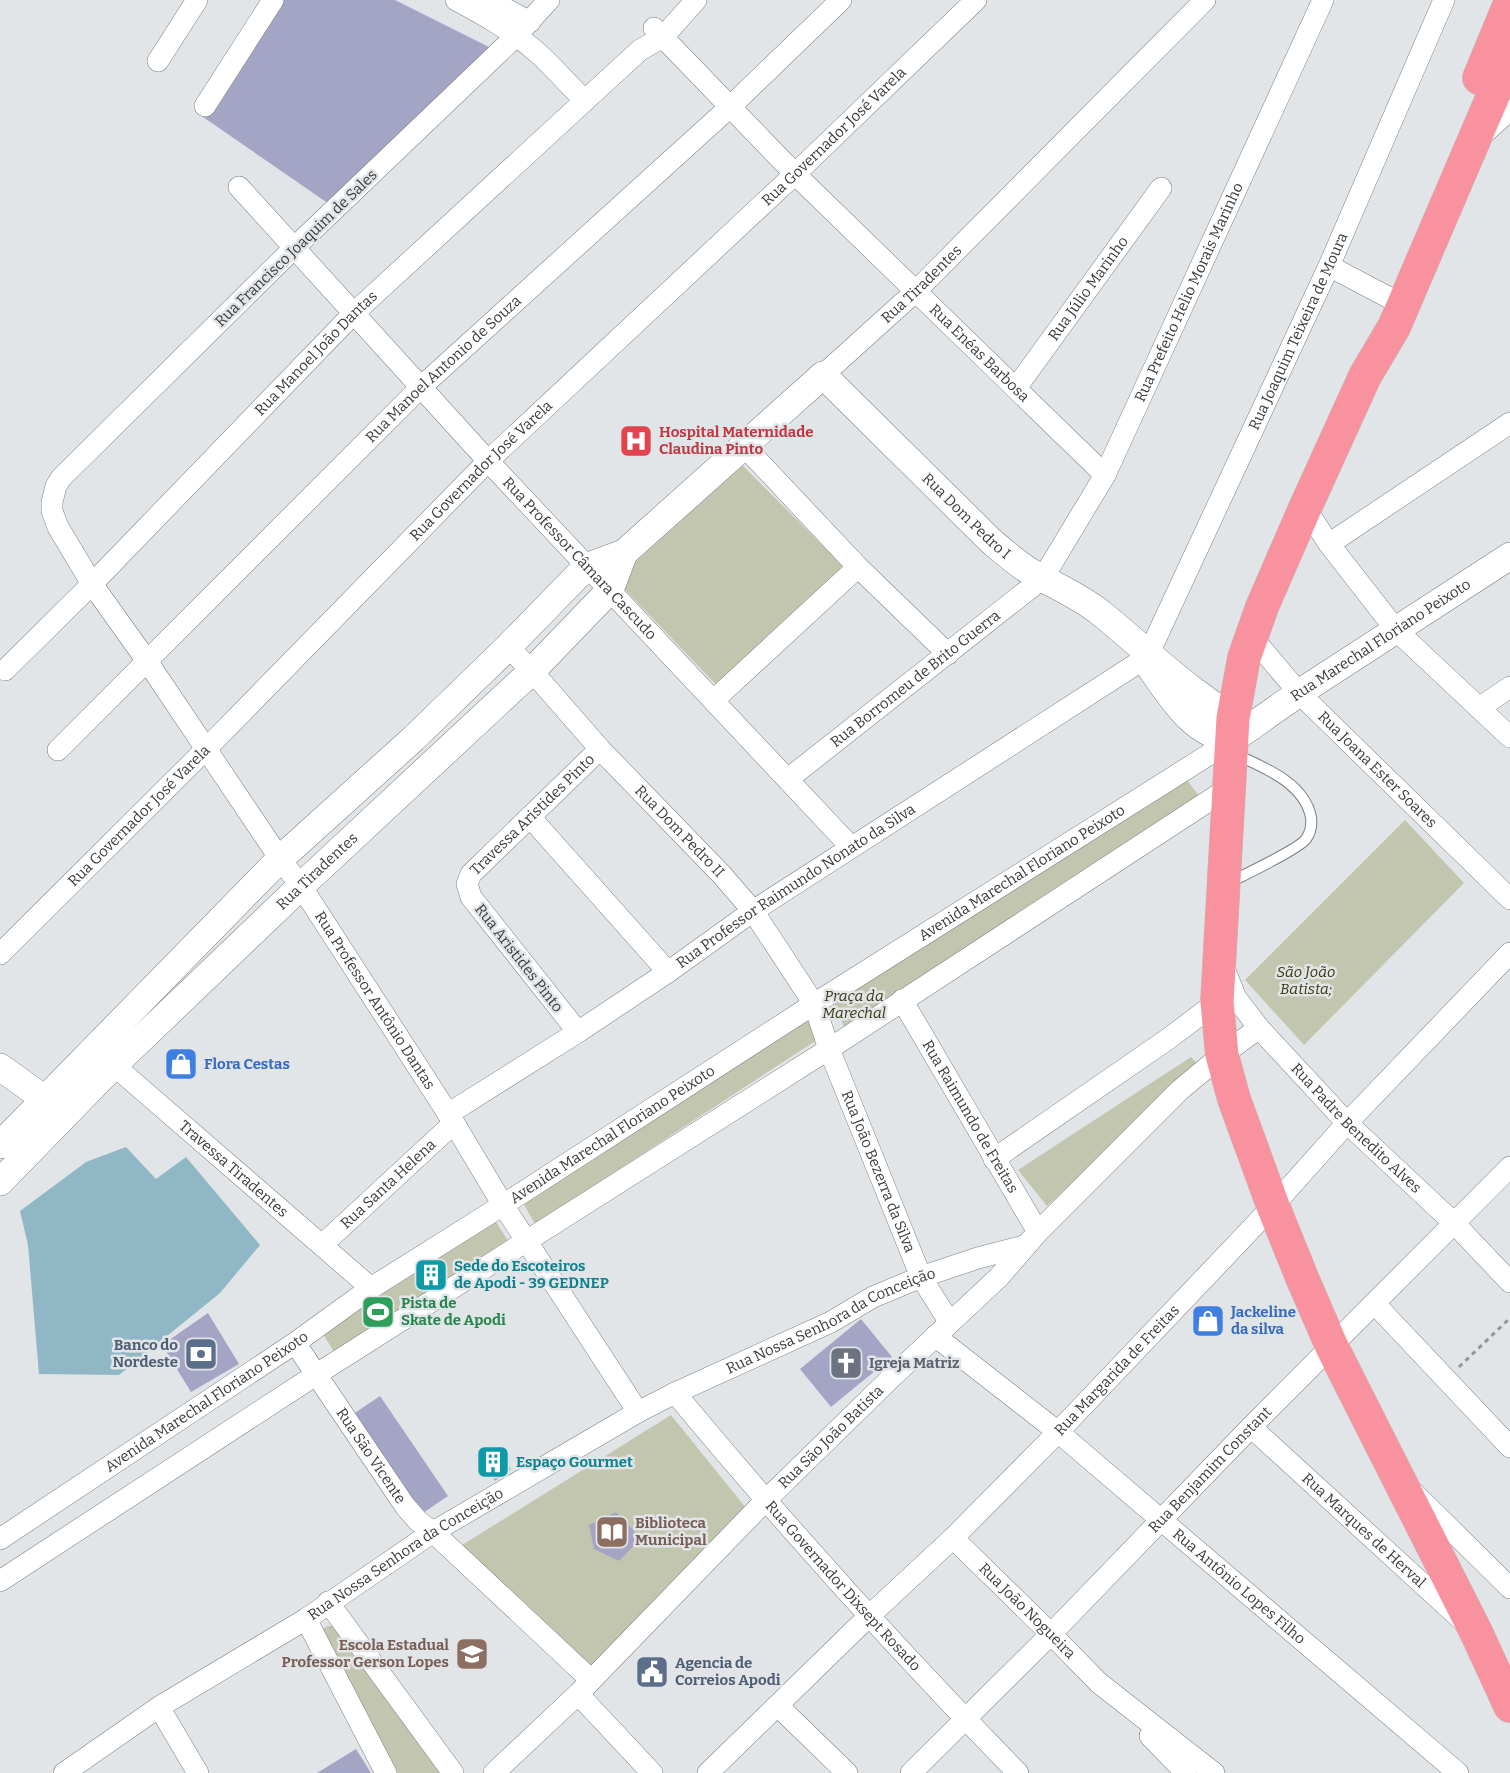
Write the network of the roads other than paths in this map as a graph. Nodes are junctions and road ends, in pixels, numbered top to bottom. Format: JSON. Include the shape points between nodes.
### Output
{"nodes":[{"id":1,"x":197,"y":0,"type":"edge"},
{"id":2,"x":273,"y":0,"type":"edge"},
{"id":3,"x":456,"y":0,"type":"edge"},
{"id":4,"x":549,"y":0,"type":"edge"},
{"id":5,"x":677,"y":0,"type":"edge"},
{"id":6,"x":696,"y":0,"type":"edge"},
{"id":7,"x":841,"y":0,"type":"edge"},
{"id":8,"x":976,"y":0,"type":"edge"},
{"id":9,"x":1205,"y":0,"type":"edge"},
{"id":10,"x":1323,"y":0,"type":"edge"},
{"id":11,"x":1444,"y":0,"type":"edge"},
{"id":12,"x":1510,"y":3,"type":"edge"},
{"id":13,"x":495,"y":6,"type":"edge"},
{"id":14,"x":523,"y":29,"type":"junction"},
{"id":15,"x":658,"y":32,"type":"junction"},
{"id":16,"x":1510,"y":56,"type":"edge"},
{"id":17,"x":158,"y":62,"type":"dead end"},
{"id":18,"x":585,"y":101,"type":"junction"},
{"id":19,"x":205,"y":106,"type":"dead end"},
{"id":20,"x":731,"y":106,"type":"junction"},
{"id":21,"x":1510,"y":110,"type":"edge"},
{"id":22,"x":1472,"y":145,"type":"junction"},
{"id":23,"x":795,"y":174,"type":"junction"},
{"id":24,"x":239,"y":187,"type":"dead end"},
{"id":25,"x":1161,"y":188,"type":"dead end"},
{"id":26,"x":295,"y":248,"type":"junction"},
{"id":27,"x":1329,"y":266,"type":"junction"},
{"id":28,"x":916,"y":291,"type":"junction"},
{"id":29,"x":1396,"y":301,"type":"junction"},
{"id":30,"x":354,"y":314,"type":"junction"},
{"id":31,"x":823,"y":375,"type":"junction"},
{"id":32,"x":421,"y":387,"type":"junction"},
{"id":33,"x":1016,"y":388,"type":"junction"},
{"id":34,"x":1510,"y":423,"type":"edge"},
{"id":35,"x":745,"y":447,"type":"junction"},
{"id":36,"x":488,"y":461,"type":"junction"},
{"id":37,"x":1105,"y":475,"type":"junction"},
{"id":38,"x":52,"y":502,"type":"joint"},
{"id":39,"x":1305,"y":508,"type":"junction"},
{"id":40,"x":1329,"y":544,"type":"junction"},
{"id":41,"x":624,"y":554,"type":"junction"},
{"id":42,"x":1510,"y":556,"type":"edge"},
{"id":43,"x":586,"y":567,"type":"junction"},
{"id":44,"x":858,"y":567,"type":"junction"},
{"id":45,"x":1043,"y":578,"type":"junction"},
{"id":46,"x":92,"y":584,"type":"junction"},
{"id":47,"x":610,"y":590,"type":"junction"},
{"id":48,"x":1396,"y":630,"type":"junction"},
{"id":49,"x":1251,"y":636,"type":"junction"},
{"id":50,"x":508,"y":647,"type":"junction"},
{"id":51,"x":948,"y":654,"type":"junction"},
{"id":52,"x":1146,"y":656,"type":"junction"},
{"id":53,"x":147,"y":661,"type":"junction"},
{"id":54,"x":5,"y":670,"type":"dead end"},
{"id":55,"x":532,"y":671,"type":"junction"},
{"id":56,"x":1510,"y":687,"type":"edge"},
{"id":57,"x":1299,"y":693,"type":"junction"},
{"id":58,"x":714,"y":700,"type":"junction"},
{"id":59,"x":1479,"y":708,"type":"junction"},
{"id":60,"x":1237,"y":734,"type":"junction"},
{"id":61,"x":1510,"y":737,"type":"edge"},
{"id":62,"x":414,"y":738,"type":"junction"},
{"id":63,"x":207,"y":748,"type":"junction"},
{"id":64,"x":600,"y":749,"type":"junction"},
{"id":65,"x":58,"y":750,"type":"dead end"},
{"id":66,"x":437,"y":760,"type":"junction"},
{"id":67,"x":788,"y":779,"type":"junction"},
{"id":68,"x":1230,"y":787,"type":"junction"},
{"id":69,"x":530,"y":817,"type":"junction"},
{"id":70,"x":851,"y":847,"type":"junction"},
{"id":71,"x":280,"y":859,"type":"junction"},
{"id":72,"x":467,"y":881,"type":"joint"},
{"id":73,"x":1224,"y":885,"type":"junction"},
{"id":74,"x":301,"y":886,"type":"junction"},
{"id":75,"x":1510,"y":899,"type":"edge"},
{"id":76,"x":753,"y":911,"type":"junction"},
{"id":77,"x":1510,"y":953,"type":"edge"},
{"id":78,"x":0,"y":954,"type":"edge"},
{"id":79,"x":1220,"y":960,"type":"junction"},
{"id":80,"x":668,"y":972,"type":"junction"},
{"id":81,"x":902,"y":1000,"type":"junction"},
{"id":82,"x":1217,"y":1002,"type":"junction"},
{"id":83,"x":814,"y":1004,"type":"junction"},
{"id":84,"x":1258,"y":1028,"type":"junction"},
{"id":85,"x":578,"y":1032,"type":"junction"},
{"id":86,"x":829,"y":1049,"type":"junction"},
{"id":87,"x":1222,"y":1055,"type":"junction"},
{"id":88,"x":104,"y":1057,"type":"junction"},
{"id":89,"x":0,"y":1067,"type":"edge"},
{"id":90,"x":54,"y":1106,"type":"junction"},
{"id":91,"x":451,"y":1119,"type":"junction"},
{"id":92,"x":1347,"y":1124,"type":"junction"},
{"id":93,"x":0,"y":1145,"type":"edge"},
{"id":94,"x":994,"y":1159,"type":"junction"},
{"id":95,"x":1510,"y":1167,"type":"edge"},
{"id":96,"x":0,"y":1182,"type":"edge"},
{"id":97,"x":503,"y":1205,"type":"junction"},
{"id":98,"x":1273,"y":1206,"type":"junction"},
{"id":99,"x":1454,"y":1223,"type":"junction"},
{"id":100,"x":1031,"y":1239,"type":"junction"},
{"id":101,"x":527,"y":1240,"type":"junction"},
{"id":102,"x":322,"y":1245,"type":"junction"},
{"id":103,"x":921,"y":1277,"type":"junction"},
{"id":104,"x":1510,"y":1282,"type":"edge"},
{"id":105,"x":371,"y":1288,"type":"junction"},
{"id":106,"x":1375,"y":1304,"type":"junction"},
{"id":107,"x":943,"y":1330,"type":"junction"},
{"id":108,"x":295,"y":1343,"type":"junction"},
{"id":109,"x":1332,"y":1347,"type":"junction"},
{"id":110,"x":317,"y":1374,"type":"junction"},
{"id":111,"x":675,"y":1393,"type":"junction"},
{"id":112,"x":638,"y":1412,"type":"junction"},
{"id":113,"x":1251,"y":1427,"type":"junction"},
{"id":114,"x":1058,"y":1432,"type":"junction"},
{"id":115,"x":1510,"y":1448,"type":"edge"},
{"id":116,"x":1400,"y":1478,"type":"junction"},
{"id":117,"x":765,"y":1501,"type":"junction"},
{"id":118,"x":1161,"y":1521,"type":"junction"},
{"id":119,"x":433,"y":1532,"type":"junction"},
{"id":120,"x":953,"y":1538,"type":"junction"},
{"id":121,"x":0,"y":1539,"type":"edge"},
{"id":122,"x":0,"y":1581,"type":"edge"},
{"id":123,"x":1510,"y":1588,"type":"edge"},
{"id":124,"x":328,"y":1602,"type":"junction"},
{"id":125,"x":868,"y":1617,"type":"junction"},
{"id":126,"x":306,"y":1619,"type":"junction"},
{"id":127,"x":1051,"y":1634,"type":"junction"},
{"id":128,"x":1477,"y":1634,"type":"junction"},
{"id":129,"x":1099,"y":1683,"type":"junction"},
{"id":130,"x":584,"y":1687,"type":"junction"},
{"id":131,"x":778,"y":1706,"type":"junction"},
{"id":132,"x":1510,"y":1706,"type":"edge"},
{"id":133,"x":159,"y":1707,"type":"junction"},
{"id":134,"x":965,"y":1719,"type":"junction"},
{"id":135,"x":64,"y":1773,"type":"edge"},
{"id":136,"x":198,"y":1773,"type":"edge"},
{"id":137,"x":387,"y":1773,"type":"edge"},
{"id":138,"x":453,"y":1773,"type":"edge"},
{"id":139,"x":494,"y":1773,"type":"edge"},
{"id":140,"x":652,"y":1773,"type":"edge"},
{"id":141,"x":708,"y":1773,"type":"edge"},
{"id":142,"x":847,"y":1773,"type":"edge"},
{"id":143,"x":911,"y":1773,"type":"edge"},
{"id":144,"x":1018,"y":1773,"type":"edge"},
{"id":145,"x":1186,"y":1773,"type":"edge"},
{"id":146,"x":1214,"y":1773,"type":"edge"},
{"id":147,"x":1458,"y":1773,"type":"edge"}],
"edges":[{"from":1,"to":17,"type":"street"},
{"from":2,"to":19,"type":"street"},
{"from":3,"to":13,"type":"street"},
{"from":4,"to":14,"type":"street","name":"Rua Francisco Joaquim de Sales"},
{"from":5,"to":15,"type":"street","name":"Rua Manoel João Dantas"},
{"from":6,"to":15,"type":"street","name":"Rua Manoel João Dantas"},
{"from":7,"to":20,"type":"street","name":"Rua Manoel Antonio de Souza"},
{"from":8,"to":23,"type":"street","name":"Rua Governador José Varela"},
{"from":9,"to":28,"type":"street","name":"Rua Tiradentes"},
{"from":10,"to":37,"type":"street","name":"Rua Prefeito Helio Morais Marinho"},
{"from":11,"to":27,"type":"street","name":"Rua Joaquim Teixeira de Moura"},
{"from":12,"to":29,"type":"highway"},
{"from":13,"to":14,"type":"street"},
{"from":14,"to":18,"type":"street","via":[[539,55]]},
{"from":14,"to":26,"type":"street","name":"Rua Francisco Joaquim de Sales"},
{"from":15,"to":18,"type":"street","name":"Rua Manoel João Dantas"},
{"from":15,"to":20,"type":"street","name":"Rua Enéas Barbosa"},
{"from":16,"to":22,"type":"highway"},
{"from":18,"to":30,"type":"street","name":"Rua Manoel João Dantas"},
{"from":20,"to":23,"type":"street","name":"Rua Enéas Barbosa"},
{"from":20,"to":32,"type":"street","name":"Rua Manoel Antonio de Souza"},
{"from":21,"to":22,"type":"street"},
{"from":22,"to":29,"type":"highway"},
{"from":23,"to":28,"type":"street","name":"Rua Enéas Barbosa"},
{"from":23,"to":36,"type":"street","name":"Rua Governador José Varela"},
{"from":24,"to":26,"type":"street","name":"Rua Professor Câmara Cascudo"},
{"from":25,"to":33,"type":"street","name":"Rua Júlio Marinho"},
{"from":26,"to":30,"type":"street","name":"Rua Professor Câmara Cascudo"},
{"from":26,"to":38,"type":"street","name":"Rua Francisco Joaquim de Sales","via":[[62,478]]},
{"from":27,"to":29,"type":"street"},
{"from":27,"to":52,"type":"street","name":"Rua Joaquim Teixeira de Moura"},
{"from":28,"to":31,"type":"street","name":"Rua Tiradentes"},
{"from":28,"to":33,"type":"street","name":"Rua Enéas Barbosa"},
{"from":29,"to":39,"type":"highway","via":[[1387,341],[1365,376]]},
{"from":30,"to":32,"type":"street","name":"Rua Professor Câmara Cascudo"},
{"from":30,"to":46,"type":"street","name":"Rua Manoel João Dantas"},
{"from":31,"to":35,"type":"street","name":"Rua Tiradentes"},
{"from":31,"to":45,"type":"street","name":"Rua Dom Pedro I","via":[[991,541]]},
{"from":32,"to":36,"type":"street","name":"Rua Professor Câmara Cascudo"},
{"from":32,"to":53,"type":"street","name":"Rua Manoel Antonio de Souza"},
{"from":33,"to":37,"type":"street","name":"Rua Enéas Barbosa"},
{"from":34,"to":40,"type":"street"},
{"from":35,"to":41,"type":"street","name":"Rua Tiradentes"},
{"from":35,"to":44,"type":"street"},
{"from":36,"to":43,"type":"street","name":"Rua Professor Câmara Cascudo"},
{"from":36,"to":63,"type":"street","name":"Rua Governador José Varela"},
{"from":37,"to":45,"type":"street","name":"Rua Prefeito Helio Morais Marinho"},
{"from":38,"to":46,"type":"street","name":"Rua Professor Antônio Dantas","via":[[58,527]]},
{"from":39,"to":40,"type":"street"},
{"from":39,"to":49,"type":"highway"},
{"from":40,"to":48,"type":"street"},
{"from":41,"to":43,"type":"street","name":"Rua Tiradentes"},
{"from":41,"to":47,"type":"street","name":"Rua Tiradentes"},
{"from":42,"to":48,"type":"street","name":"Rua Marechal Floriano Peixoto"},
{"from":43,"to":47,"type":"street","name":"Rua Professor Câmara Cascudo"},
{"from":43,"to":50,"type":"street","name":"Rua Tiradentes"},
{"from":44,"to":51,"type":"street"},
{"from":44,"to":58,"type":"street"},
{"from":45,"to":51,"type":"street","name":"Rua Borromeu de Brito Guerra"},
{"from":45,"to":52,"type":"street","name":"Rua Dom Pedro I","via":[[1102,614]]},
{"from":46,"to":53,"type":"street","name":"Rua Professor Antônio Dantas"},
{"from":46,"to":54,"type":"street","name":"Rua Manoel João Dantas"},
{"from":47,"to":55,"type":"street","name":"Rua Tiradentes"},
{"from":47,"to":58,"type":"street","name":"Rua Professor Câmara Cascudo"},
{"from":48,"to":57,"type":"street","name":"Rua Marechal Floriano Peixoto"},
{"from":48,"to":59,"type":"street"},
{"from":49,"to":57,"type":"street","name":"Rua Joana Ester Soares"},
{"from":49,"to":60,"type":"highway","via":[[1239,676]]},
{"from":50,"to":55,"type":"street","name":"Rua Dom Pedro II"},
{"from":50,"to":62,"type":"street","name":"Rua Tiradentes"},
{"from":51,"to":67,"type":"street","name":"Rua Borromeu de Brito Guerra"},
{"from":52,"to":60,"type":"street","name":"Rua Dom Pedro I","via":[[1189,719],[1212,735]]},
{"from":52,"to":70,"type":"street","name":"Rua Professor Raimundo Nonato da Silva"},
{"from":53,"to":63,"type":"street","name":"Rua Professor Antônio Dantas"},
{"from":53,"to":65,"type":"street","name":"Rua Manoel Antonio de Souza"},
{"from":55,"to":64,"type":"street","name":"Rua Dom Pedro II"},
{"from":55,"to":66,"type":"street","name":"Rua Tiradentes"},
{"from":56,"to":59,"type":"street"},
{"from":57,"to":60,"type":"street","name":"Rua Marechal Floriano Peixoto"},
{"from":57,"to":75,"type":"street","name":"Rua Joana Ester Soares"},
{"from":58,"to":67,"type":"street","name":"Rua Professor Câmara Cascudo"},
{"from":59,"to":61,"type":"street"},
{"from":60,"to":68,"type":"highway"},
{"from":60,"to":73,"type":"lane","via":[[1293,787],[1308,806],[1312,825],[1305,840]]},
{"from":60,"to":83,"type":"street","name":"Avenida Marechal Floriano Peixoto"},
{"from":62,"to":66,"type":"street"},
{"from":62,"to":71,"type":"street","name":"Rua Tiradentes"},
{"from":63,"to":71,"type":"street","name":"Rua Professor Antônio Dantas"},
{"from":63,"to":78,"type":"street","name":"Rua Governador José Varela"},
{"from":64,"to":69,"type":"street","name":"Travessa Aristides Pinto"},
{"from":64,"to":76,"type":"street","name":"Rua Dom Pedro II"},
{"from":66,"to":74,"type":"street","name":"Rua Tiradentes"},
{"from":67,"to":70,"type":"street","name":"Rua Professor Câmara Cascudo"},
{"from":68,"to":73,"type":"highway"},
{"from":68,"to":81,"type":"street"},
{"from":69,"to":72,"type":"street","name":"Travessa Aristides Pinto"},
{"from":69,"to":80,"type":"street"},
{"from":70,"to":76,"type":"street","name":"Rua Professor Raimundo Nonato da Silva"},
{"from":71,"to":74,"type":"street","name":"Rua Professor Antônio Dantas"},
{"from":71,"to":88,"type":"street","name":"Rua Tiradentes"},
{"from":72,"to":85,"type":"street","name":"Rua Aristides Pinto","via":[[471,897]]},
{"from":73,"to":79,"type":"highway"},
{"from":74,"to":88,"type":"street","name":"Rua Tiradentes"},
{"from":74,"to":91,"type":"street","name":"Rua Professor Antônio Dantas"},
{"from":76,"to":80,"type":"street","name":"Rua Professor Raimundo Nonato da Silva"},
{"from":76,"to":83,"type":"street","name":"Rua Dom Pedro II"},
{"from":77,"to":92,"type":"street","name":"Rua Margarida de Freitas"},
{"from":79,"to":82,"type":"highway"},
{"from":79,"to":84,"type":"street","name":"Rua Padre Benedito Alves","via":[[1236,998]]},
{"from":80,"to":85,"type":"street","name":"Rua Professor Raimundo Nonato da Silva"},
{"from":81,"to":86,"type":"street"},
{"from":81,"to":94,"type":"street","name":"Rua Raimundo de Freitas"},
{"from":82,"to":87,"type":"highway"},
{"from":82,"to":94,"type":"street"},
{"from":83,"to":86,"type":"street","name":"Rua João Bezerra da Silva"},
{"from":83,"to":97,"type":"street","name":"Avenida Marechal Floriano Peixoto"},
{"from":84,"to":87,"type":"street","name":"Rua São João Batista"},
{"from":84,"to":92,"type":"street","name":"Rua Padre Benedito Alves"},
{"from":85,"to":91,"type":"street","name":"Rua Professor Raimundo Nonato da Silva"},
{"from":86,"to":101,"type":"street"},
{"from":86,"to":103,"type":"street","name":"Rua João Bezerra da Silva"},
{"from":87,"to":98,"type":"highway"},
{"from":87,"to":100,"type":"street","name":"Rua São João Batista","via":[[1180,1090]]},
{"from":88,"to":90,"type":"street","name":"Rua Tiradentes"},
{"from":88,"to":102,"type":"street","name":"Travessa Tiradentes"},
{"from":89,"to":90,"type":"street"},
{"from":90,"to":93,"type":"street","name":"Rua Tiradentes"},
{"from":90,"to":96,"type":"street","name":"Rua Tiradentes"},
{"from":91,"to":97,"type":"street","name":"Rua Professor Antônio Dantas"},
{"from":91,"to":102,"type":"street","name":"Rua Santa Helena"},
{"from":92,"to":98,"type":"street","name":"Rua Margarida de Freitas"},
{"from":92,"to":99,"type":"street","name":"Rua Padre Benedito Alves"},
{"from":94,"to":100,"type":"street","name":"Rua Raimundo de Freitas"},
{"from":95,"to":99,"type":"street","name":"Rua Benjamim Constant"},
{"from":97,"to":101,"type":"street","name":"Rua Professor Antônio Dantas"},
{"from":97,"to":105,"type":"street","name":"Avenida Marechal Floriano Peixoto"},
{"from":98,"to":109,"type":"highway"},
{"from":98,"to":114,"type":"street","name":"Rua Margarida de Freitas"},
{"from":99,"to":104,"type":"street","name":"Rua Padre Benedito Alves"},
{"from":99,"to":106,"type":"street","name":"Rua Benjamim Constant"},
{"from":100,"to":103,"type":"street","name":"Rua Nossa Senhora da Conceição"},
{"from":100,"to":107,"type":"street","name":"Rua São João Batista","via":[[999,1277]]},
{"from":101,"to":110,"type":"street"},
{"from":101,"to":112,"type":"street","name":"Rua Professor Antônio Dantas"},
{"from":102,"to":105,"type":"street","name":"Travessa Tiradentes"},
{"from":103,"to":107,"type":"street","name":"Rua João Bezerra da Silva"},
{"from":103,"to":111,"type":"street","name":"Rua Nossa Senhora da Conceição"},
{"from":105,"to":108,"type":"street","name":"Avenida Marechal Floriano Peixoto"},
{"from":106,"to":109,"type":"street","name":"Rua Benjamim Constant"},
{"from":106,"to":115,"type":"street"},
{"from":107,"to":114,"type":"street","name":"Rua Antônio Lopes Filho"},
{"from":107,"to":117,"type":"street","name":"Rua São João Batista"},
{"from":108,"to":110,"type":"street","name":"Rua São Vicente"},
{"from":108,"to":121,"type":"street","name":"Avenida Marechal Floriano Peixoto"},
{"from":109,"to":113,"type":"street","name":"Rua Benjamim Constant"},
{"from":109,"to":116,"type":"highway"},
{"from":110,"to":119,"type":"street","name":"Rua São Vicente","via":[[405,1506]]},
{"from":110,"to":122,"type":"street"},
{"from":111,"to":112,"type":"street","name":"Rua Nossa Senhora da Conceição"},
{"from":111,"to":117,"type":"street","name":"Rua Governador Dixsept Rosado"},
{"from":112,"to":119,"type":"street","name":"Rua Nossa Senhora da Conceição"},
{"from":113,"to":118,"type":"street","name":"Rua Benjamim Constant"},
{"from":113,"to":128,"type":"street","name":"Rua Marques de Herval"},
{"from":114,"to":118,"type":"street","name":"Rua Antônio Lopes Filho"},
{"from":114,"to":120,"type":"street","name":"Rua Margarida de Freitas"},
{"from":116,"to":123,"type":"street"},
{"from":116,"to":128,"type":"highway"},
{"from":117,"to":125,"type":"street","name":"Rua Governador Dixsept Rosado"},
{"from":117,"to":130,"type":"street","name":"Rua São João Batista"},
{"from":118,"to":127,"type":"street","name":"Rua Benjamim Constant"},
{"from":118,"to":147,"type":"street","name":"Rua Antônio Lopes Filho"},
{"from":119,"to":124,"type":"street","name":"Rua Nossa Senhora da Conceição"},
{"from":119,"to":130,"type":"street","name":"Rua São Vicente"},
{"from":120,"to":125,"type":"street","name":"Rua Margarida de Freitas"},
{"from":120,"to":127,"type":"street","name":"Rua João Nogueira"},
{"from":124,"to":126,"type":"street","name":"Rua Nossa Senhora da Conceição"},
{"from":124,"to":138,"type":"street"},
{"from":125,"to":131,"type":"street","name":"Rua Margarida de Freitas"},
{"from":125,"to":134,"type":"street","name":"Rua Governador Dixsept Rosado"},
{"from":126,"to":133,"type":"street","name":"Rua Nossa Senhora da Conceição"},
{"from":126,"to":137,"type":"street"},
{"from":127,"to":129,"type":"street","name":"Rua João Nogueira"},
{"from":127,"to":134,"type":"street","name":"Rua Benjamim Constant"},
{"from":128,"to":132,"type":"highway"},
{"from":129,"to":145,"type":"street","name":"Rua João Nogueira"},
{"from":129,"to":146,"type":"street","name":"Rua João Nogueira"},
{"from":130,"to":139,"type":"street","name":"Rua São João Batista"},
{"from":130,"to":140,"type":"street","name":"Rua São Vicente"},
{"from":131,"to":141,"type":"street","name":"Rua Margarida de Freitas"},
{"from":131,"to":142,"type":"street"},
{"from":133,"to":135,"type":"street","name":"Rua Nossa Senhora da Conceição"},
{"from":133,"to":136,"type":"street"},
{"from":134,"to":143,"type":"street","name":"Rua Benjamim Constant"},
{"from":134,"to":144,"type":"street","name":"Rua Governador Dixsept Rosado"}]}
